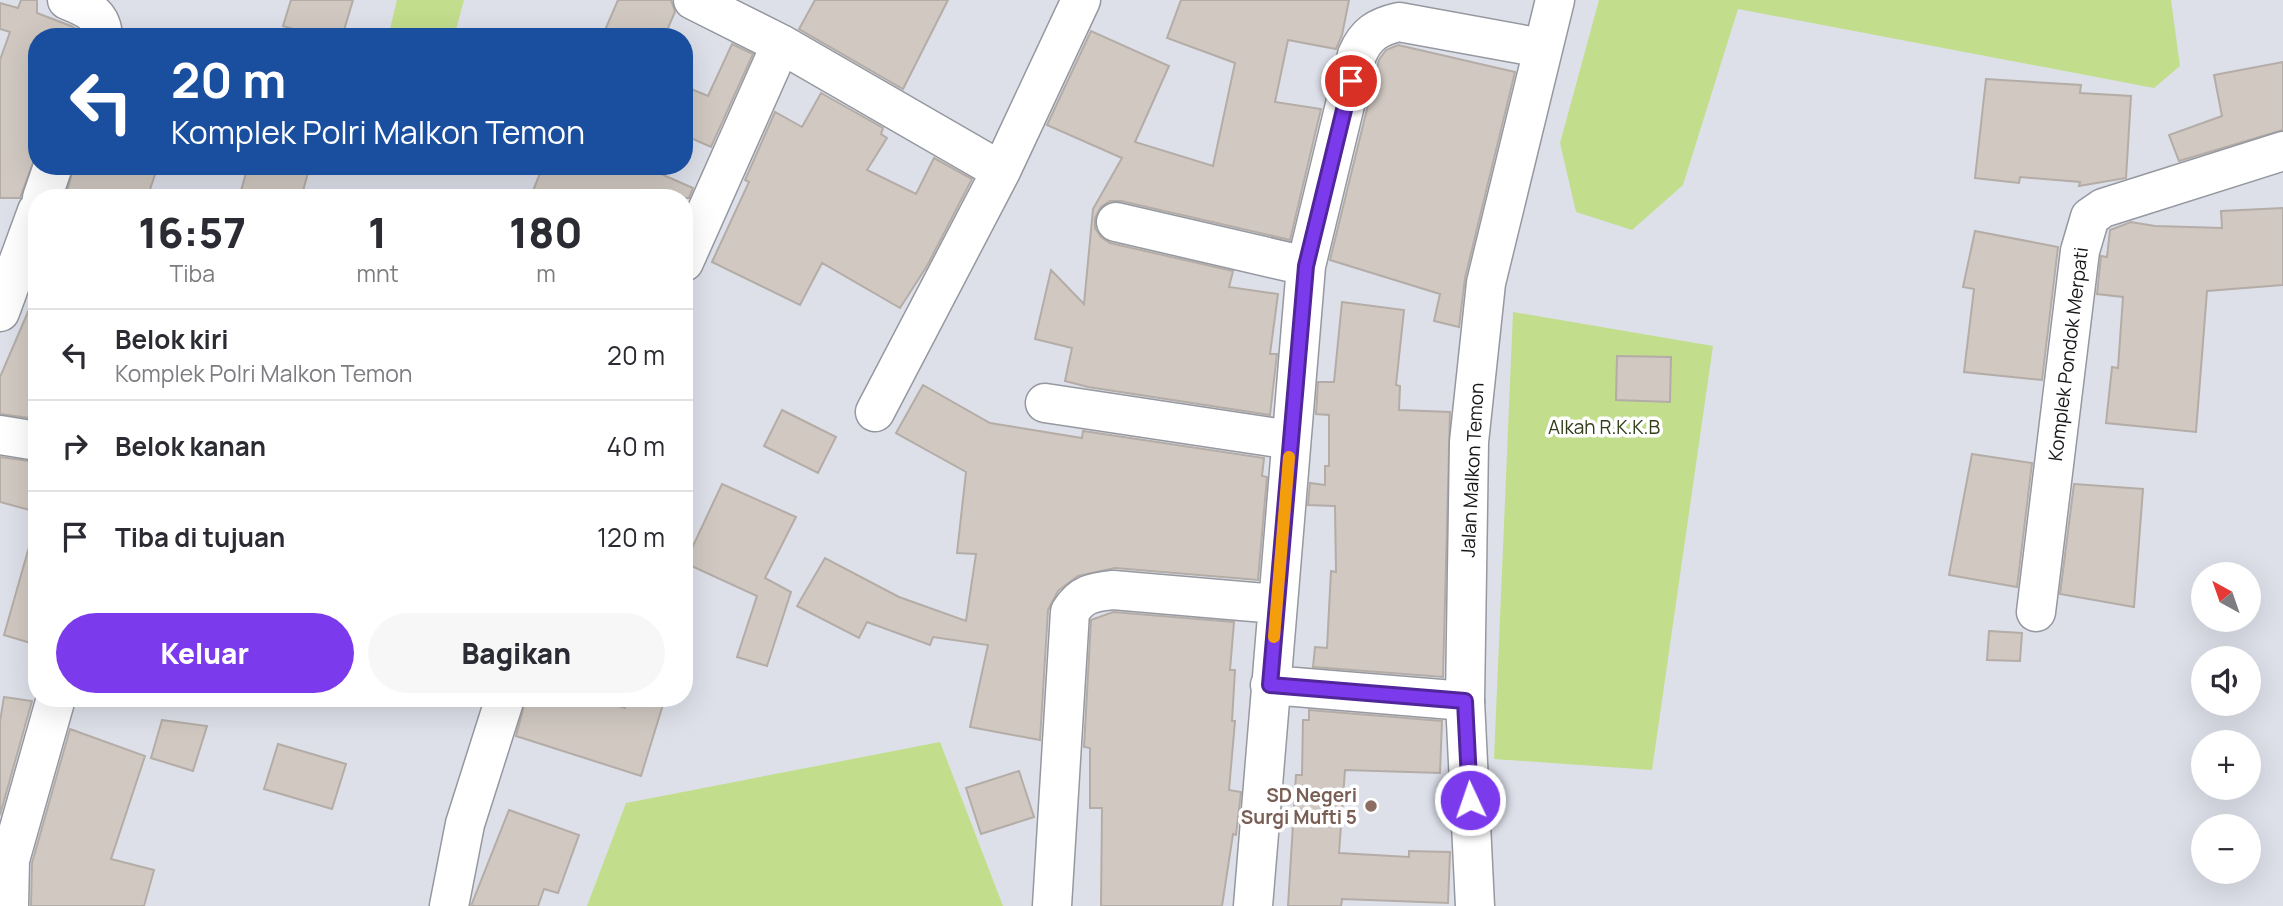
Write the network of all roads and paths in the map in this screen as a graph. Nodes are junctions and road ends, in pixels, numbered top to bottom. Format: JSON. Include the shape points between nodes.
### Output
{"nodes":[{"id":1,"x":67,"y":0,"type":"edge"},
{"id":2,"x":693,"y":0,"type":"edge"},
{"id":3,"x":1081,"y":0,"type":"edge"},
{"id":4,"x":1555,"y":0,"type":"edge"},
{"id":5,"x":103,"y":28,"type":"edge"},
{"id":6,"x":781,"y":44,"type":"junction"},
{"id":7,"x":1542,"y":48,"type":"junction"},
{"id":8,"x":2283,"y":151,"type":"edge"},
{"id":9,"x":1001,"y":170,"type":"junction"},
{"id":10,"x":1116,"y":222,"type":"dead end"},
{"id":11,"x":28,"y":236,"type":"edge"},
{"id":12,"x":693,"y":242,"type":"edge"},
{"id":13,"x":1306,"y":266,"type":"junction"},
{"id":14,"x":0,"y":312,"type":"edge"},
{"id":15,"x":1045,"y":403,"type":"dead end"},
{"id":16,"x":875,"y":412,"type":"dead end"},
{"id":17,"x":0,"y":435,"type":"edge"},
{"id":18,"x":28,"y":440,"type":"edge"},
{"id":19,"x":1291,"y":440,"type":"junction"},
{"id":20,"x":1276,"y":604,"type":"junction"},
{"id":21,"x":2036,"y":612,"type":"dead end"},
{"id":22,"x":1270,"y":685,"type":"junction"},
{"id":23,"x":1465,"y":701,"type":"junction"},
{"id":24,"x":53,"y":707,"type":"edge"},
{"id":25,"x":502,"y":707,"type":"edge"},
{"id":26,"x":9,"y":906,"type":"edge"},
{"id":27,"x":449,"y":906,"type":"edge"},
{"id":28,"x":1052,"y":906,"type":"edge"},
{"id":29,"x":1253,"y":906,"type":"edge"},
{"id":30,"x":1475,"y":906,"type":"edge"}],
"edges":[{"from":1,"to":5,"type":"street","via":[[96,15]]},
{"from":2,"to":6,"type":"street"},
{"from":3,"to":9,"type":"street"},
{"from":4,"to":7,"type":"street","name":"Jalan Malkon Temon"},
{"from":6,"to":9,"type":"street"},
{"from":6,"to":12,"type":"street"},
{"from":7,"to":13,"type":"street","via":[[1399,22],[1379,27],[1364,39]]},
{"from":7,"to":23,"type":"street","name":"Jalan Malkon Temon","via":[[1486,283],[1469,442]]},
{"from":8,"to":21,"type":"street","name":"Komplek Pondok Merpati","via":[[2103,208],[2090,218],[2080,251]]},
{"from":9,"to":16,"type":"street"},
{"from":10,"to":13,"type":"street"},
{"from":11,"to":14,"type":"street"},
{"from":13,"to":19,"type":"street"},
{"from":15,"to":19,"type":"street"},
{"from":17,"to":18,"type":"street"},
{"from":19,"to":20,"type":"street"},
{"from":20,"to":22,"type":"street"},
{"from":20,"to":28,"type":"street","via":[[1113,590],[1078,599],[1070,612]]},
{"from":22,"to":23,"type":"street"},
{"from":22,"to":29,"type":"street"},
{"from":23,"to":30,"type":"street","name":"Jalan Malkon Temon"},
{"from":24,"to":26,"type":"street","via":[[10,860]]},
{"from":25,"to":27,"type":"street","via":[[465,824]]}]}
